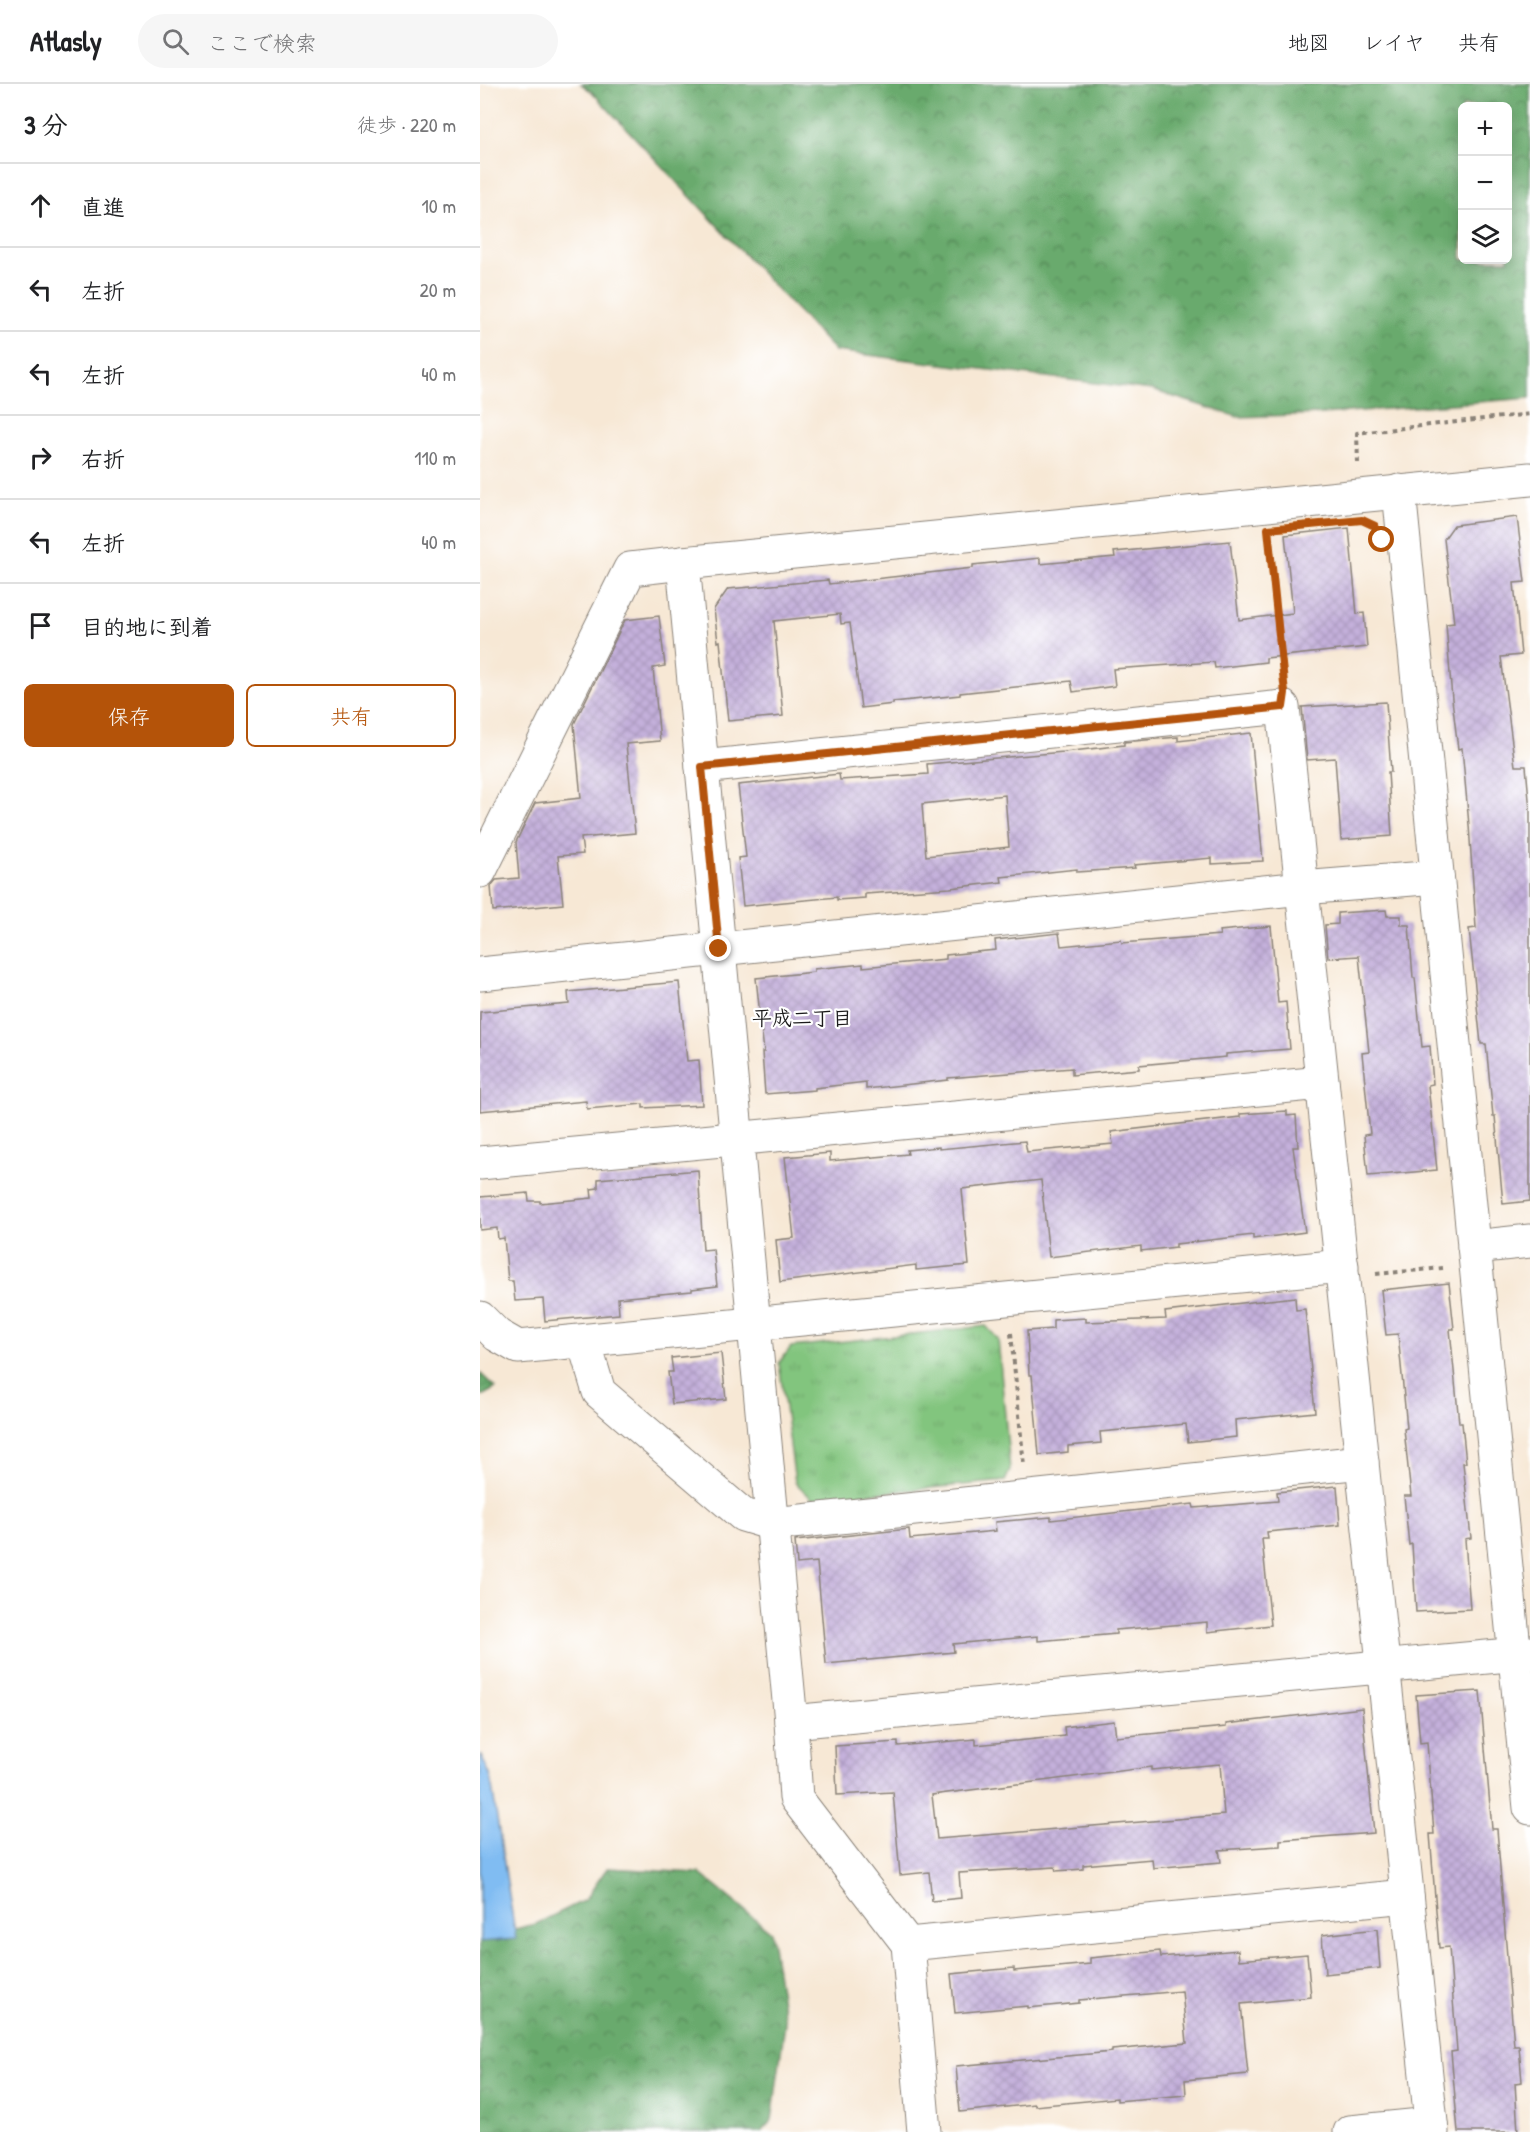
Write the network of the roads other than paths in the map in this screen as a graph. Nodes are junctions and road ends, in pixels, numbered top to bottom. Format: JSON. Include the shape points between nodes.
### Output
{"nodes":[{"id":1,"x":1530,"y":479,"type":"edge"},
{"id":2,"x":1399,"y":491,"type":"junction"},
{"id":3,"x":683,"y":562,"type":"junction"},
{"id":4,"x":702,"y":767,"type":"junction"},
{"id":5,"x":480,"y":871,"type":"edge"},
{"id":6,"x":1437,"y":877,"type":"junction"},
{"id":7,"x":1302,"y":888,"type":"junction"},
{"id":8,"x":719,"y":949,"type":"junction"},
{"id":9,"x":480,"y":974,"type":"edge"},
{"id":10,"x":1322,"y":1083,"type":"junction"},
{"id":11,"x":737,"y":1139,"type":"junction"},
{"id":12,"x":480,"y":1163,"type":"edge"},
{"id":13,"x":1530,"y":1241,"type":"edge"},
{"id":14,"x":1475,"y":1256,"type":"junction"},
{"id":15,"x":1342,"y":1271,"type":"junction"},
{"id":16,"x":480,"y":1318,"type":"edge"},
{"id":17,"x":754,"y":1325,"type":"junction"},
{"id":18,"x":584,"y":1342,"type":"junction"},
{"id":19,"x":1362,"y":1462,"type":"junction"},
{"id":20,"x":773,"y":1524,"type":"junction"},
{"id":21,"x":1522,"y":1654,"type":"edge"},
{"id":22,"x":1383,"y":1667,"type":"junction"},
{"id":23,"x":791,"y":1722,"type":"junction"},
{"id":24,"x":1530,"y":1809,"type":"edge"},
{"id":25,"x":1407,"y":1896,"type":"junction"},
{"id":26,"x":908,"y":1944,"type":"junction"},
{"id":27,"x":1432,"y":2128,"type":"edge"},
{"id":28,"x":924,"y":2132,"type":"edge"},
{"id":29,"x":1350,"y":2132,"type":"edge"}],
"edges":[{"from":1,"to":2,"type":"street"},
{"from":2,"to":3,"type":"street"},
{"from":2,"to":6,"type":"street"},
{"from":3,"to":4,"type":"street"},
{"from":3,"to":5,"type":"street","via":[[630,569]]},
{"from":4,"to":7,"type":"street","via":[[1283,707]]},
{"from":4,"to":8,"type":"street"},
{"from":6,"to":7,"type":"street"},
{"from":6,"to":14,"type":"street"},
{"from":7,"to":8,"type":"street"},
{"from":7,"to":10,"type":"street"},
{"from":8,"to":9,"type":"street"},
{"from":8,"to":11,"type":"street"},
{"from":10,"to":11,"type":"street"},
{"from":10,"to":15,"type":"street"},
{"from":11,"to":12,"type":"street"},
{"from":11,"to":17,"type":"street"},
{"from":13,"to":14,"type":"street"},
{"from":14,"to":21,"type":"street"},
{"from":15,"to":17,"type":"street"},
{"from":15,"to":19,"type":"street"},
{"from":16,"to":18,"type":"street","via":[[497,1335],[518,1347]]},
{"from":17,"to":18,"type":"street"},
{"from":17,"to":20,"type":"street"},
{"from":18,"to":20,"type":"street","via":[[599,1392],[742,1515]]},
{"from":19,"to":20,"type":"street"},
{"from":19,"to":22,"type":"street"},
{"from":20,"to":23,"type":"street"},
{"from":21,"to":22,"type":"street"},
{"from":21,"to":24,"type":"street"},
{"from":22,"to":23,"type":"street"},
{"from":22,"to":25,"type":"street"},
{"from":23,"to":26,"type":"street","via":[[796,1798]]},
{"from":25,"to":26,"type":"street"},
{"from":25,"to":27,"type":"street"},
{"from":26,"to":28,"type":"street"},
{"from":27,"to":29,"type":"street"}]}
